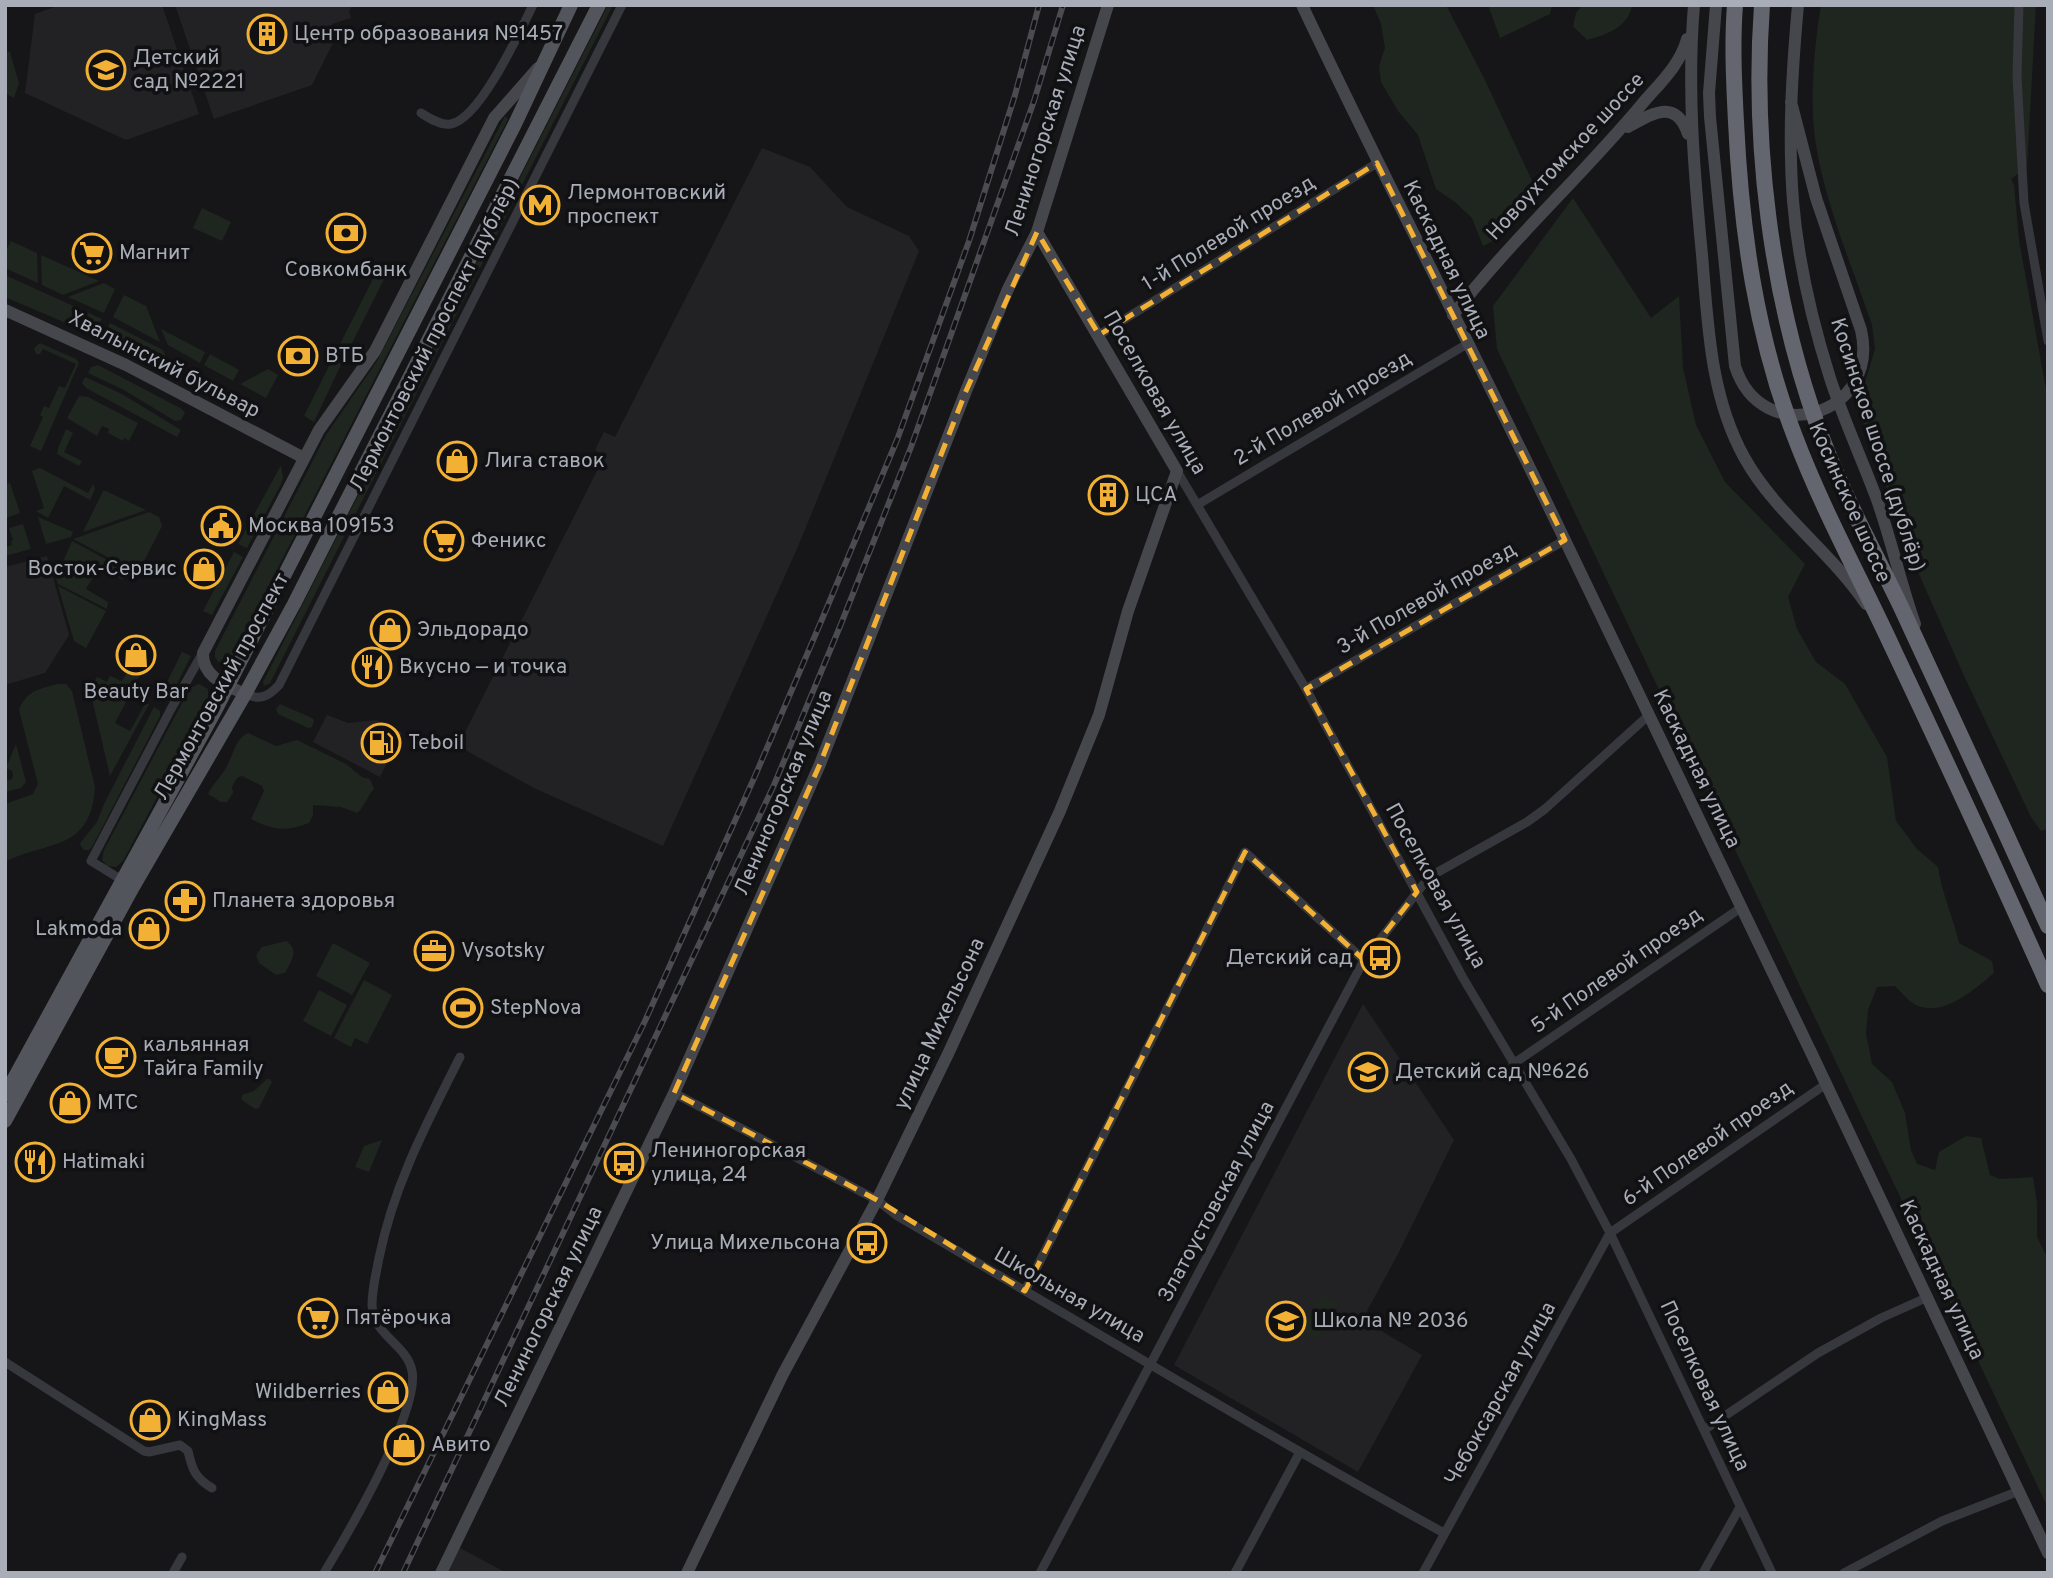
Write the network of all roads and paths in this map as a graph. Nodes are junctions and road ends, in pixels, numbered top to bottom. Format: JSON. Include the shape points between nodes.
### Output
{"nodes":[{"id":1,"x":533,"y":5,"type":"edge"},
{"id":2,"x":572,"y":5,"type":"edge"},
{"id":3,"x":599,"y":5,"type":"edge"},
{"id":4,"x":622,"y":5,"type":"edge"},
{"id":5,"x":1108,"y":5,"type":"edge"},
{"id":6,"x":1302,"y":5,"type":"edge"},
{"id":7,"x":1716,"y":5,"type":"edge"},
{"id":8,"x":1735,"y":5,"type":"edge"},
{"id":9,"x":1762,"y":5,"type":"edge"},
{"id":10,"x":1798,"y":5,"type":"edge"},
{"id":11,"x":2019,"y":5,"type":"edge"},
{"id":12,"x":1693,"y":12,"type":"edge"},
{"id":13,"x":543,"y":62,"type":"junction"},
{"id":14,"x":1791,"y":102,"type":"junction"},
{"id":15,"x":421,"y":113,"type":"dead end"},
{"id":16,"x":1619,"y":132,"type":"junction"},
{"id":17,"x":1693,"y":156,"type":"junction"},
{"id":18,"x":1377,"y":163,"type":"junction"},
{"id":19,"x":1037,"y":232,"type":"junction"},
{"id":20,"x":5,"y":310,"type":"edge"},
{"id":21,"x":1453,"y":314,"type":"junction"},
{"id":22,"x":1099,"y":335,"type":"junction"},
{"id":23,"x":2048,"y":341,"type":"edge"},
{"id":24,"x":1467,"y":344,"type":"junction"},
{"id":25,"x":304,"y":458,"type":"junction"},
{"id":26,"x":1177,"y":471,"type":"junction"},
{"id":27,"x":1197,"y":505,"type":"junction"},
{"id":28,"x":1565,"y":540,"type":"junction"},
{"id":29,"x":1886,"y":633,"type":"junction"},
{"id":30,"x":203,"y":653,"type":"junction"},
{"id":31,"x":1937,"y":683,"type":"junction"},
{"id":32,"x":227,"y":685,"type":"junction"},
{"id":33,"x":1306,"y":689,"type":"junction"},
{"id":34,"x":245,"y":694,"type":"junction"},
{"id":35,"x":1649,"y":715,"type":"junction"},
{"id":36,"x":122,"y":880,"type":"junction"},
{"id":37,"x":1417,"y":892,"type":"junction"},
{"id":38,"x":1742,"y":907,"type":"junction"},
{"id":39,"x":2048,"y":926,"type":"edge"},
{"id":40,"x":1364,"y":960,"type":"junction"},
{"id":41,"x":2048,"y":985,"type":"edge"},
{"id":42,"x":460,"y":1056,"type":"dead end"},
{"id":43,"x":1513,"y":1064,"type":"junction"},
{"id":44,"x":1826,"y":1084,"type":"junction"},
{"id":45,"x":674,"y":1093,"type":"junction"},
{"id":46,"x":5,"y":1095,"type":"edge"},
{"id":47,"x":5,"y":1121,"type":"edge"},
{"id":48,"x":877,"y":1200,"type":"junction"},
{"id":49,"x":1610,"y":1233,"type":"junction"},
{"id":50,"x":1025,"y":1291,"type":"junction"},
{"id":51,"x":1928,"y":1297,"type":"junction"},
{"id":52,"x":5,"y":1362,"type":"edge"},
{"id":53,"x":1152,"y":1364,"type":"junction"},
{"id":54,"x":1704,"y":1430,"type":"junction"},
{"id":55,"x":1300,"y":1452,"type":"junction"},
{"id":56,"x":212,"y":1488,"type":"dead end"},
{"id":57,"x":2019,"y":1491,"type":"junction"},
{"id":58,"x":1740,"y":1507,"type":"junction"},
{"id":59,"x":1444,"y":1533,"type":"junction"},
{"id":60,"x":2048,"y":1553,"type":"edge"},
{"id":61,"x":182,"y":1557,"type":"dead end"},
{"id":62,"x":173,"y":1573,"type":"edge"},
{"id":63,"x":324,"y":1573,"type":"edge"},
{"id":64,"x":441,"y":1573,"type":"edge"},
{"id":65,"x":687,"y":1573,"type":"edge"},
{"id":66,"x":1040,"y":1573,"type":"edge"},
{"id":67,"x":1235,"y":1573,"type":"edge"},
{"id":68,"x":1423,"y":1573,"type":"edge"},
{"id":69,"x":1703,"y":1573,"type":"edge"},
{"id":70,"x":1772,"y":1573,"type":"edge"},
{"id":71,"x":1844,"y":1573,"type":"edge"}],
"edges":[{"from":1,"to":15,"type":"street","via":[[492,84],[461,118],[443,124]]},
{"from":2,"to":13,"type":"main road","name":"Лермонтовский проспект"},
{"from":3,"to":34,"type":"main road","name":"Лермонтовский проспект"},
{"from":4,"to":34,"type":"street","name":"Лермонтовский проспект (дублёр)","via":[[279,685],[259,698]]},
{"from":5,"to":19,"type":"street","name":"Лениногорская улица"},
{"from":6,"to":18,"type":"street","name":"Каскадная улица"},
{"from":7,"to":14,"type":"street","via":[[1710,117],[1735,366],[1749,394],[1769,408],[1791,415],[1819,412],[1836,402],[1851,388],[1863,356],[1861,330],[1816,198]]},
{"from":8,"to":29,"type":"highway","name":"Косинское шоссе","via":[[1738,175],[1746,244],[1769,357],[1817,492]]},
{"from":9,"to":31,"type":"highway","name":"Косинское шоссе","via":[[1764,172],[1782,300],[1807,395],[1841,487]]},
{"from":10,"to":14,"type":"street","name":"Косинское шоссе (дублёр)"},
{"from":11,"to":23,"type":"street","via":[[2017,88],[2024,203]]},
{"from":12,"to":16,"type":"street","name":"Новоухтомское шоссе","via":[[1680,59]]},
{"from":12,"to":17,"type":"street"},
{"from":13,"to":25,"type":"street","via":[[494,118],[375,351]]},
{"from":13,"to":32,"type":"main road","name":"Лермонтовский проспект"},
{"from":14,"to":31,"type":"street","name":"Косинское шоссе (дублёр)","via":[[1793,204],[1820,342]]},
{"from":16,"to":17,"type":"street","via":[[1657,112],[1670,111],[1685,125]]},
{"from":16,"to":21,"type":"street","name":"Новоухтомское шоссе","via":[[1486,272]]},
{"from":17,"to":29,"type":"street","via":[[1713,367],[1733,436],[1758,480],[1837,567]]},
{"from":18,"to":21,"type":"street","name":"Каскадная улица"},
{"from":18,"to":22,"type":"street","name":"1-й Полевой проезд"},
{"from":19,"to":22,"type":"street","name":"Поселковая улица"},
{"from":19,"to":45,"type":"street","name":"Лениногорская улица","via":[[992,327],[820,764]]},
{"from":20,"to":25,"type":"street","name":"Хвалынский бульвар","via":[[93,348]]},
{"from":21,"to":24,"type":"street","name":"Каскадная улица"},
{"from":22,"to":26,"type":"street","name":"Поселковая улица"},
{"from":24,"to":27,"type":"street","name":"2-й Полевой проезд"},
{"from":24,"to":28,"type":"street","name":"Каскадная улица"},
{"from":25,"to":30,"type":"street"},
{"from":26,"to":27,"type":"street","name":"Поселковая улица"},
{"from":26,"to":48,"type":"street","name":"улица Михельсона","via":[[1128,611],[1099,715],[1060,811]]},
{"from":27,"to":33,"type":"street","name":"Поселковая улица"},
{"from":28,"to":33,"type":"street","name":"3-й Полевой проезд"},
{"from":28,"to":35,"type":"street","name":"Каскадная улица"},
{"from":29,"to":41,"type":"highway","name":"Косинское шоссе"},
{"from":30,"to":32,"type":"street","via":[[208,673]]},
{"from":30,"to":36,"type":"street","via":[[92,861]]},
{"from":31,"to":39,"type":"highway","name":"Косинское шоссе"},
{"from":32,"to":34,"type":"street"},
{"from":32,"to":36,"type":"main road","name":"Лермонтовский проспект"},
{"from":33,"to":37,"type":"street","name":"Поселковая улица"},
{"from":34,"to":47,"type":"main road","name":"Лермонтовский проспект"},
{"from":35,"to":37,"type":"street","name":"Златоустовская улица","via":[[1545,809],[1438,872]]},
{"from":35,"to":38,"type":"street","name":"Каскадная улица"},
{"from":36,"to":46,"type":"main road","name":"Лермонтовский проспект"},
{"from":37,"to":40,"type":"street","name":"Златоустовская улица"},
{"from":37,"to":43,"type":"street","name":"Поселковая улица"},
{"from":38,"to":43,"type":"street","name":"5-й Полевой проезд"},
{"from":38,"to":44,"type":"street","name":"Каскадная улица"},
{"from":40,"to":50,"type":"street","via":[[1245,852]]},
{"from":40,"to":53,"type":"street","name":"Златоустовская улица"},
{"from":42,"to":63,"type":"street","via":[[393,1200],[373,1290],[374,1320],[409,1361],[413,1390],[409,1407]]},
{"from":43,"to":49,"type":"street","name":"Поселковая улица","via":[[1555,1129]]},
{"from":44,"to":49,"type":"street","name":"6-й Полевой проезд"},
{"from":44,"to":51,"type":"street","name":"Каскадная улица"},
{"from":45,"to":48,"type":"street","name":"Школьная улица"},
{"from":45,"to":64,"type":"street","name":"Лениногорская улица"},
{"from":48,"to":50,"type":"street","name":"Школьная улица"},
{"from":48,"to":65,"type":"street","name":"улица Михельсона","via":[[783,1374]]},
{"from":49,"to":54,"type":"street","name":"Поселковая улица"},
{"from":49,"to":59,"type":"street","name":"Чебоксарская улица"},
{"from":50,"to":53,"type":"street","name":"Школьная улица"},
{"from":51,"to":54,"type":"street","via":[[1818,1353]]},
{"from":51,"to":57,"type":"street","name":"Каскадная улица"},
{"from":52,"to":56,"type":"street","via":[[144,1451],[180,1445],[188,1451],[193,1473]]},
{"from":53,"to":55,"type":"street","name":"Школьная улица"},
{"from":53,"to":66,"type":"street","name":"Златоустовская улица"},
{"from":54,"to":58,"type":"street","name":"Поселковая улица"},
{"from":55,"to":59,"type":"street","name":"Школьная улица"},
{"from":55,"to":67,"type":"street"},
{"from":57,"to":60,"type":"street","name":"Каскадная улица"},
{"from":57,"to":71,"type":"street","via":[[1942,1521]]},
{"from":58,"to":69,"type":"street"},
{"from":58,"to":70,"type":"street","name":"Поселковая улица"},
{"from":59,"to":68,"type":"street","name":"Чебоксарская улица"},
{"from":61,"to":62,"type":"street"}]}
